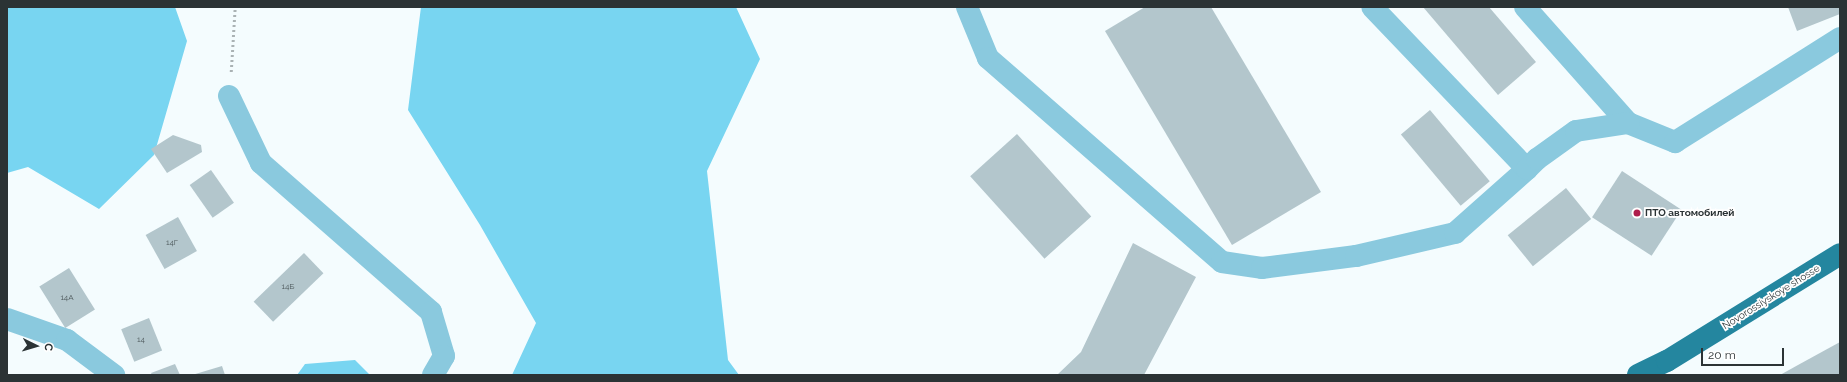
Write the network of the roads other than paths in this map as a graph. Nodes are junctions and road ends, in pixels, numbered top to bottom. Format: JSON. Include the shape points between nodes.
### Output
{"nodes":[{"id":1,"x":967,"y":7,"type":"edge"},
{"id":2,"x":1372,"y":7,"type":"edge"},
{"id":3,"x":1525,"y":7,"type":"edge"},
{"id":4,"x":1840,"y":38,"type":"edge"},
{"id":5,"x":230,"y":96,"type":"road end"},
{"id":6,"x":1628,"y":123,"type":"junction"},
{"id":7,"x":1527,"y":169,"type":"junction"},
{"id":8,"x":1840,"y":254,"type":"edge"},
{"id":9,"x":7,"y":319,"type":"edge"},
{"id":10,"x":114,"y":375,"type":"edge"},
{"id":11,"x":433,"y":375,"type":"edge"},
{"id":12,"x":1638,"y":375,"type":"edge"}],
"edges":[{"from":1,"to":7,"type":"street","via":[[988,58],[1222,262],[1262,268],[1340,258],[1456,233]]},
{"from":2,"to":7,"type":"street"},
{"from":3,"to":6,"type":"street"},
{"from":4,"to":6,"type":"street","via":[[1675,142]]},
{"from":5,"to":11,"type":"street","via":[[261,163],[431,312],[444,356]]},
{"from":6,"to":7,"type":"street","via":[[1576,131],[1536,159]]},
{"from":8,"to":12,"type":"highway","name":"Novorossiyskoye shosse","via":[[1667,361]]},
{"from":9,"to":10,"type":"street","via":[[67,340]]}]}
